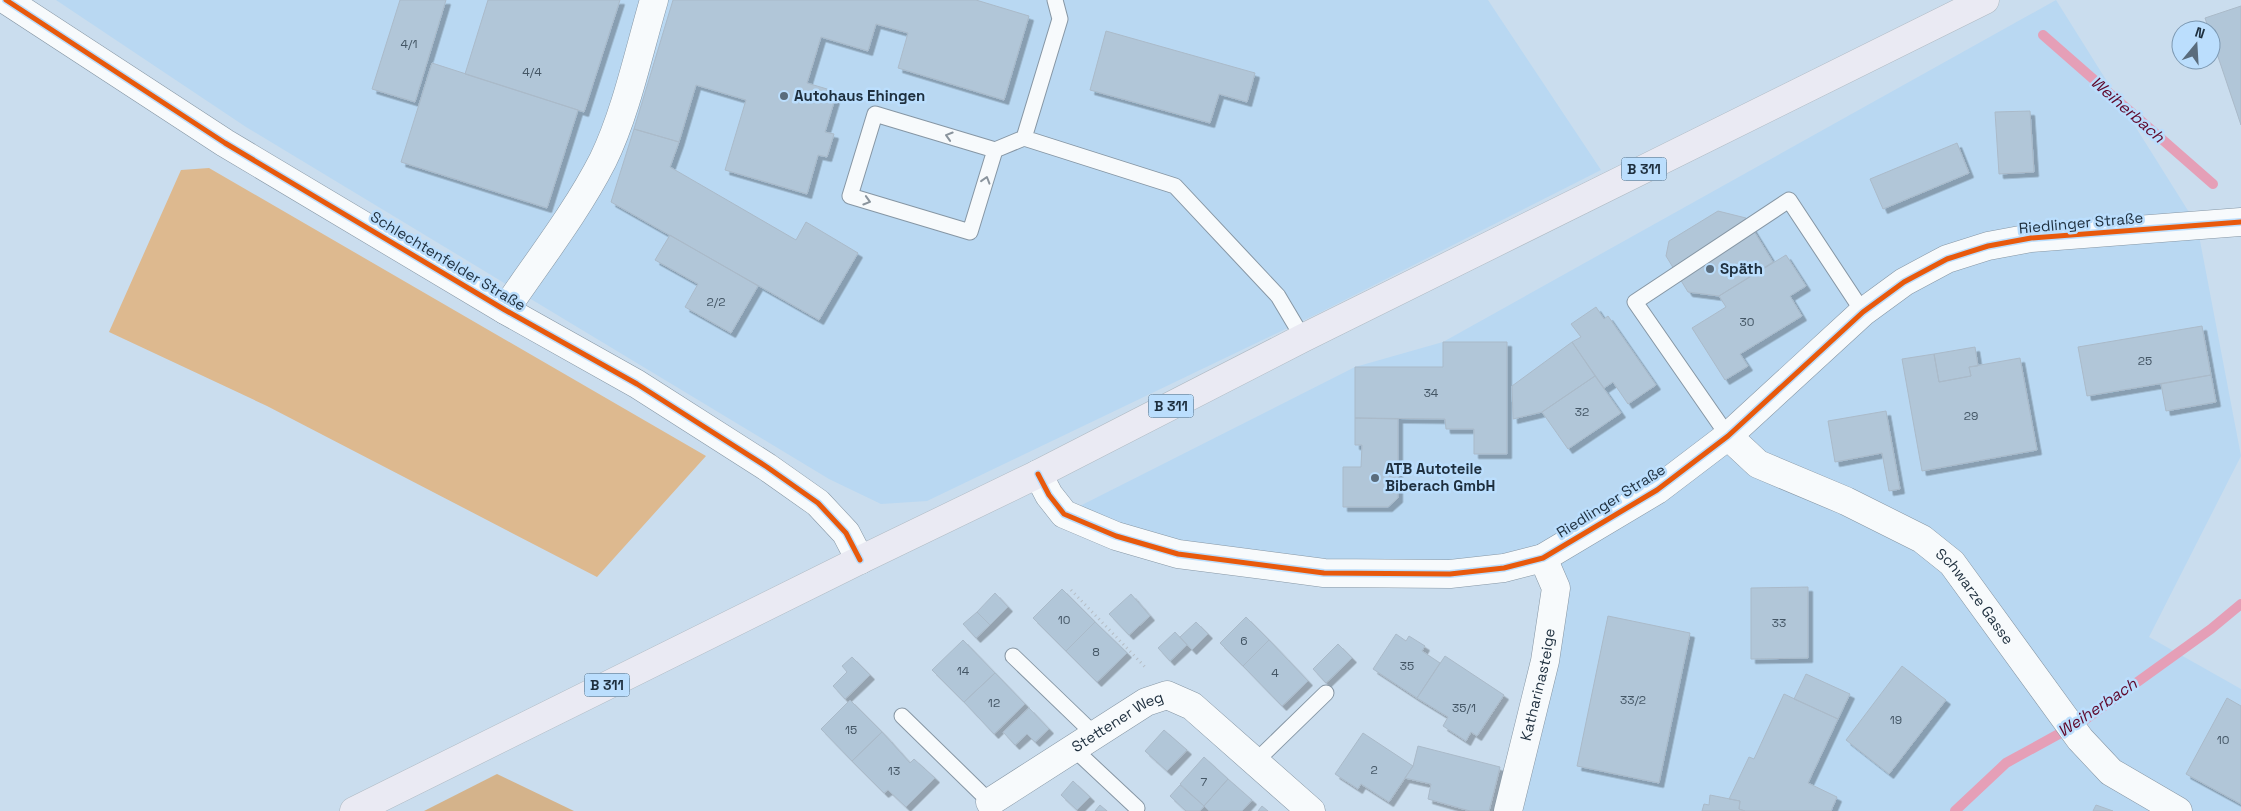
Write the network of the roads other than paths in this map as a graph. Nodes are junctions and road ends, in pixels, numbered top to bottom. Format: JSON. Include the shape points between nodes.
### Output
{"nodes":[{"id":1,"x":6,"y":0,"type":"edge"},
{"id":2,"x":654,"y":0,"type":"edge"},
{"id":3,"x":1055,"y":0,"type":"edge"},
{"id":4,"x":1985,"y":0,"type":"edge"},
{"id":5,"x":1024,"y":138,"type":"junction"},
{"id":6,"x":995,"y":150,"type":"junction"},
{"id":7,"x":2241,"y":222,"type":"edge"},
{"id":8,"x":504,"y":310,"type":"junction"},
{"id":9,"x":1862,"y":312,"type":"junction"},
{"id":10,"x":1304,"y":338,"type":"junction"},
{"id":11,"x":1728,"y":436,"type":"junction"},
{"id":12,"x":1038,"y":474,"type":"junction"},
{"id":13,"x":1543,"y":558,"type":"junction"},
{"id":14,"x":860,"y":560,"type":"junction"},
{"id":15,"x":1013,"y":656,"type":"dead end"},
{"id":16,"x":1326,"y":693,"type":"dead end"},
{"id":17,"x":902,"y":716,"type":"dead end"},
{"id":18,"x":1085,"y":742,"type":"junction"},
{"id":19,"x":1255,"y":762,"type":"junction"},
{"id":20,"x":990,"y":802,"type":"joint"},
{"id":21,"x":1137,"y":808,"type":"dead end"},
{"id":22,"x":354,"y":811,"type":"edge"},
{"id":23,"x":1311,"y":811,"type":"edge"},
{"id":24,"x":1508,"y":811,"type":"edge"},
{"id":25,"x":2178,"y":811,"type":"edge"}],
"edges":[{"from":1,"to":8,"type":"street","name":"Schlechtenfelder Straße","via":[[224,143]]},
{"from":2,"to":8,"type":"street","via":[[603,159],[578,204]]},
{"from":3,"to":5,"type":"lane","via":[[1060,19]]},
{"from":4,"to":10,"type":"main road","number":"B 311"},
{"from":5,"to":6,"type":"lane"},
{"from":5,"to":10,"type":"lane","via":[[1175,186],[1278,296]]},
{"from":6,"to":6,"type":"lane","one_way":true,"via":[[875,114],[850,196],[970,232]]},
{"from":7,"to":9,"type":"street","name":"Riedlinger Straße","via":[[2031,238],[1988,246],[1947,259],[1904,282]]},
{"from":8,"to":14,"type":"street","name":"Schlechtenfelder Straße","via":[[637,384],[767,467],[818,503],[846,533]]},
{"from":9,"to":11,"type":"street","name":"Riedlinger Straße"},
{"from":9,"to":11,"type":"lane","via":[[1789,200],[1634,302]]},
{"from":10,"to":12,"type":"main road","number":"B 311"},
{"from":11,"to":13,"type":"street","name":"Riedlinger Straße","via":[[1657,490]]},
{"from":11,"to":25,"type":"street","name":"Schwarze Gasse","via":[[1758,464],[1846,501],[1922,539],[1952,563],[2080,739],[2111,772]]},
{"from":12,"to":13,"type":"street","name":"Riedlinger Straße","via":[[1064,514],[1116,536],[1178,554],[1324,572],[1428,574],[1504,568]]},
{"from":12,"to":14,"type":"main road","number":"B 311"},
{"from":13,"to":24,"type":"street","name":"Katharinasteige","via":[[1556,588],[1545,661]]},
{"from":14,"to":22,"type":"main road","number":"B 311"},
{"from":15,"to":18,"type":"lane"},
{"from":16,"to":19,"type":"lane"},
{"from":17,"to":20,"type":"lane"},
{"from":18,"to":19,"type":"street","name":"Stettener Weg","via":[[1146,702],[1167,695],[1192,706]]},
{"from":18,"to":20,"type":"street","name":"Stettener Weg"},
{"from":18,"to":21,"type":"lane"},
{"from":19,"to":23,"type":"street","name":"Stettener Weg"}]}
